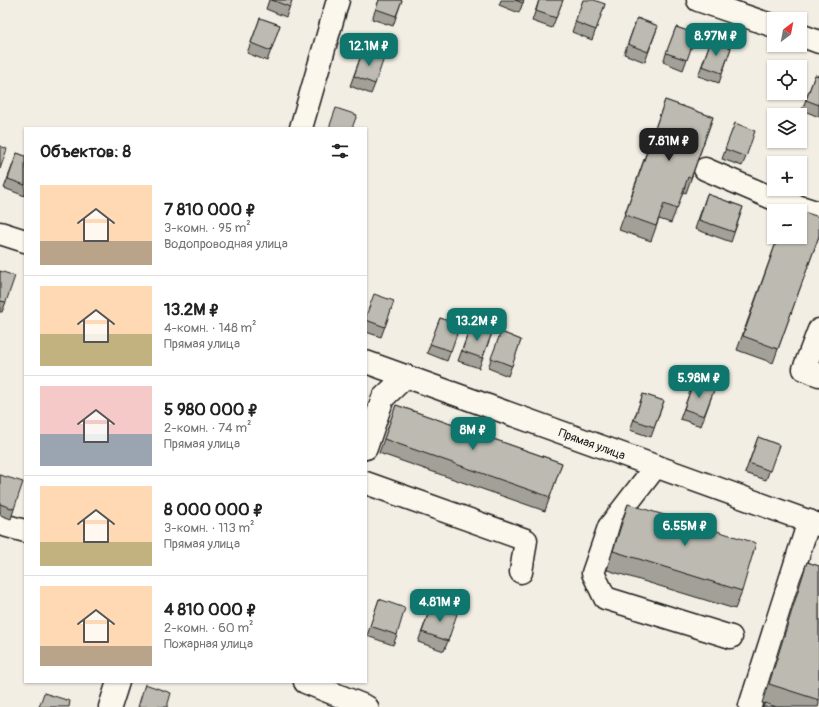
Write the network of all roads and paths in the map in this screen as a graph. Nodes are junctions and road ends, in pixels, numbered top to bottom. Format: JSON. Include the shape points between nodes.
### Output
{"nodes":[{"id":1,"x":338,"y":0,"type":"edge"},
{"id":2,"x":698,"y":0,"type":"edge"},
{"id":3,"x":751,"y":9,"type":"edge"},
{"id":4,"x":767,"y":21,"type":"edge"},
{"id":5,"x":807,"y":38,"type":"edge"},
{"id":6,"x":819,"y":42,"type":"edge"},
{"id":7,"x":301,"y":127,"type":"edge"},
{"id":8,"x":705,"y":169,"type":"dead end"},
{"id":9,"x":819,"y":213,"type":"edge"},
{"id":10,"x":0,"y":232,"type":"edge"},
{"id":11,"x":24,"y":241,"type":"edge"},
{"id":12,"x":819,"y":330,"type":"edge"},
{"id":13,"x":367,"y":362,"type":"edge"},
{"id":14,"x":819,"y":374,"type":"edge"},
{"id":15,"x":406,"y":376,"type":"junction"},
{"id":16,"x":367,"y":445,"type":"edge"},
{"id":17,"x":656,"y":466,"type":"junction"},
{"id":18,"x":367,"y":483,"type":"edge"},
{"id":19,"x":814,"y":523,"type":"edge"},
{"id":20,"x":0,"y":524,"type":"edge"},
{"id":21,"x":24,"y":531,"type":"edge"},
{"id":22,"x":521,"y":572,"type":"dead end"},
{"id":23,"x":731,"y":637,"type":"dead end"},
{"id":24,"x":118,"y":683,"type":"edge"},
{"id":25,"x":307,"y":683,"type":"edge"},
{"id":26,"x":750,"y":706,"type":"dead end"},
{"id":27,"x":110,"y":707,"type":"edge"},
{"id":28,"x":367,"y":707,"type":"edge"}],
"edges":[{"from":1,"to":7,"type":"street"},
{"from":2,"to":3,"type":"street"},
{"from":3,"to":4,"type":"street"},
{"from":5,"to":6,"type":"street"},
{"from":8,"to":9,"type":"street","via":[[772,198]]},
{"from":10,"to":11,"type":"street"},
{"from":12,"to":14,"type":"street","via":[[804,369]]},
{"from":13,"to":15,"type":"street","name":"Прямая улица"},
{"from":15,"to":16,"type":"street","via":[[383,398]]},
{"from":15,"to":17,"type":"street","name":"Прямая улица"},
{"from":17,"to":19,"type":"street","name":"Прямая улица"},
{"from":17,"to":23,"type":"street","via":[[609,527],[592,573],[605,598]]},
{"from":18,"to":22,"type":"street","via":[[526,540]]},
{"from":19,"to":26,"type":"street"},
{"from":20,"to":21,"type":"street"},
{"from":24,"to":27,"type":"street"},
{"from":25,"to":28,"type":"street"}]}
